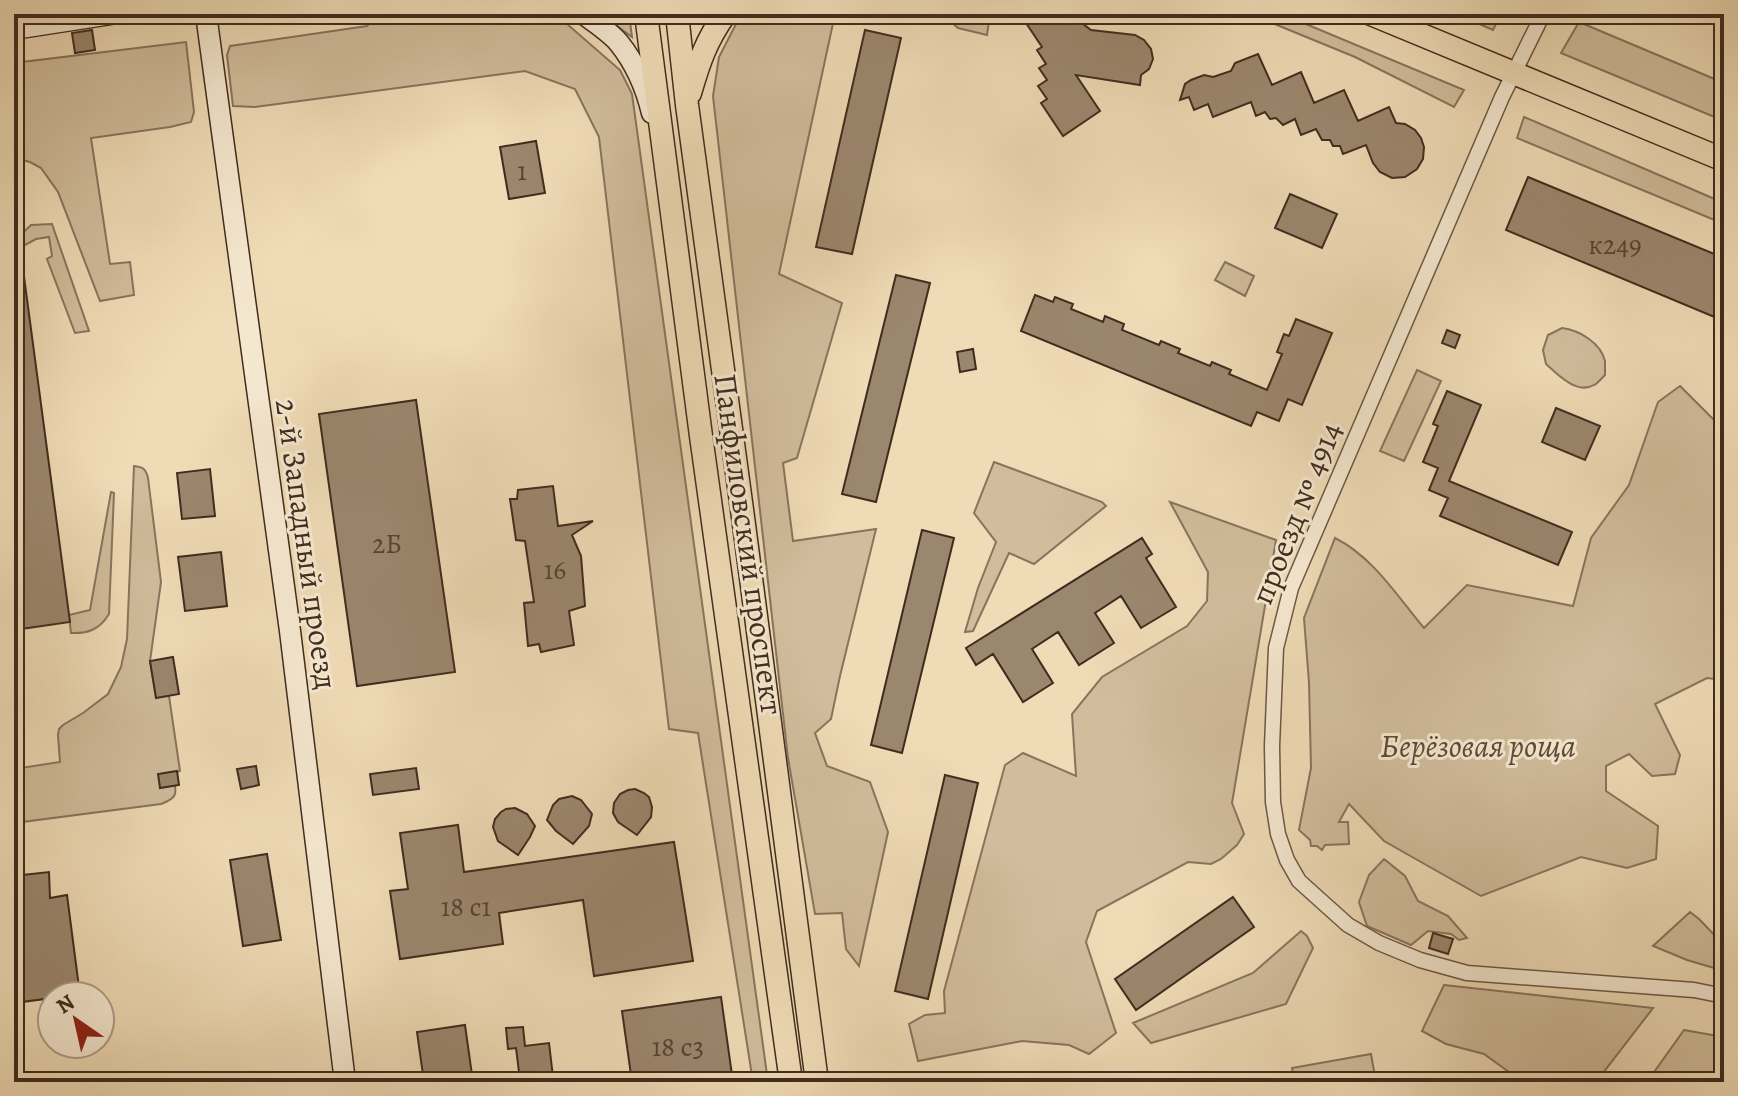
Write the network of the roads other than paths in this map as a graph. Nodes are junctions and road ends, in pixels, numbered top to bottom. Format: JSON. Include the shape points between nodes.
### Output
{"nodes":[{"id":1,"x":111,"y":14,"type":"edge"},
{"id":2,"x":206,"y":14,"type":"edge"},
{"id":3,"x":584,"y":14,"type":"edge"},
{"id":4,"x":646,"y":14,"type":"edge"},
{"id":5,"x":677,"y":14,"type":"edge"},
{"id":6,"x":725,"y":14,"type":"edge"},
{"id":7,"x":1371,"y":14,"type":"edge"},
{"id":8,"x":1543,"y":14,"type":"edge"},
{"id":9,"x":14,"y":29,"type":"edge"},
{"id":10,"x":1513,"y":74,"type":"junction"},
{"id":11,"x":687,"y":105,"type":"junction"},
{"id":12,"x":1724,"y":160,"type":"edge"},
{"id":13,"x":671,"y":196,"type":"junction"},
{"id":14,"x":1724,"y":996,"type":"edge"},
{"id":15,"x":345,"y":1082,"type":"edge"},
{"id":16,"x":791,"y":1082,"type":"edge"},
{"id":17,"x":817,"y":1082,"type":"edge"}],
"edges":[{"from":1,"to":9,"type":"street"},
{"from":2,"to":15,"type":"street","name":"2-й Западный проезд"},
{"from":3,"to":13,"type":"street","via":[[618,41],[635,67],[649,99]]},
{"from":4,"to":13,"type":"main road","name":"Панфиловский проспект"},
{"from":5,"to":11,"type":"main road","name":"Панфиловский проспект"},
{"from":6,"to":11,"type":"main road","via":[[701,56]]},
{"from":7,"to":10,"type":"main road"},
{"from":8,"to":10,"type":"street","name":"проезд № 4914"},
{"from":10,"to":12,"type":"main road"},
{"from":10,"to":14,"type":"street","name":"проезд № 4914","via":[[1291,588],[1276,648],[1273,788],[1278,834],[1299,881],[1322,903],[1348,925],[1420,960],[1467,973]]},
{"from":11,"to":17,"type":"main road","name":"Панфиловский проспект"},
{"from":13,"to":16,"type":"main road","name":"Панфиловский проспект"}]}
